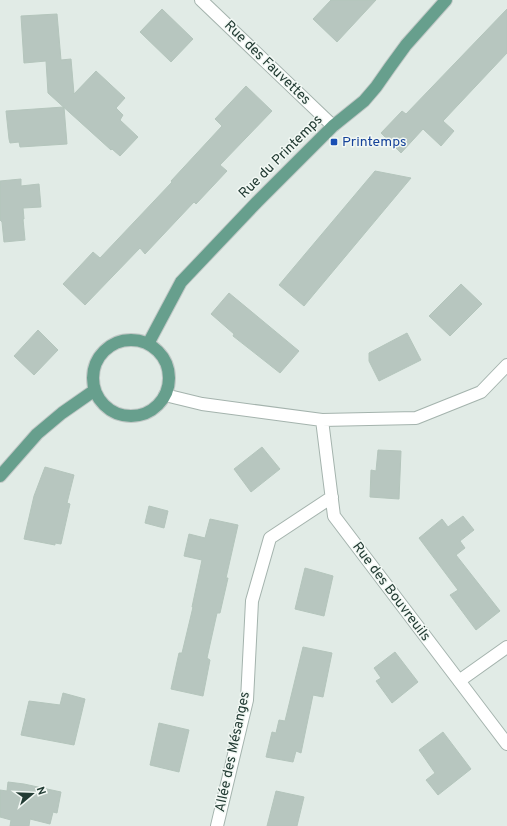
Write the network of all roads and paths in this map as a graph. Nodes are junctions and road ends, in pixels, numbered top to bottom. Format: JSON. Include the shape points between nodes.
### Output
{"nodes":[{"id":1,"x":201,"y":0,"type":"edge"},
{"id":2,"x":446,"y":0,"type":"edge"},
{"id":3,"x":333,"y":126,"type":"junction"},
{"id":4,"x":148,"y":344,"type":"junction"},
{"id":5,"x":507,"y":366,"type":"edge"},
{"id":6,"x":95,"y":390,"type":"junction"},
{"id":7,"x":165,"y":395,"type":"junction"},
{"id":8,"x":322,"y":420,"type":"junction"},
{"id":9,"x":0,"y":476,"type":"edge"},
{"id":10,"x":332,"y":497,"type":"junction"},
{"id":11,"x":507,"y":647,"type":"edge"},
{"id":12,"x":459,"y":681,"type":"junction"},
{"id":13,"x":507,"y":744,"type":"edge"},
{"id":14,"x":217,"y":826,"type":"edge"}],
"edges":[{"from":1,"to":3,"type":"street","name":"Rue des Fauvettes"},
{"from":2,"to":3,"type":"main road","name":"Rue du Printemps","via":[[406,45],[376,87]]},
{"from":3,"to":4,"type":"main road","name":"Rue du Printemps","via":[[181,282]]},
{"from":4,"to":6,"type":"main road","via":[[133,340],[118,342],[106,349],[96,361],[92,376]]},
{"from":4,"to":7,"type":"main road","via":[[159,353],[167,366],[169,380]]},
{"from":5,"to":8,"type":"street","via":[[481,392],[416,418]]},
{"from":6,"to":7,"type":"main road","via":[[102,404],[114,412],[129,416],[143,414],[156,407]]},
{"from":6,"to":9,"type":"main road","via":[[37,434]]},
{"from":7,"to":8,"type":"street","via":[[202,404]]},
{"from":8,"to":10,"type":"street","name":"Rue des Bouvreuils"},
{"from":10,"to":12,"type":"street","name":"Rue des Bouvreuils","via":[[334,516]]},
{"from":10,"to":14,"type":"street","name":"Allée des Mésanges","via":[[270,538],[252,601],[247,700]]},
{"from":11,"to":12,"type":"street"},
{"from":12,"to":13,"type":"street","name":"Rue des Bouvreuils"}]}
